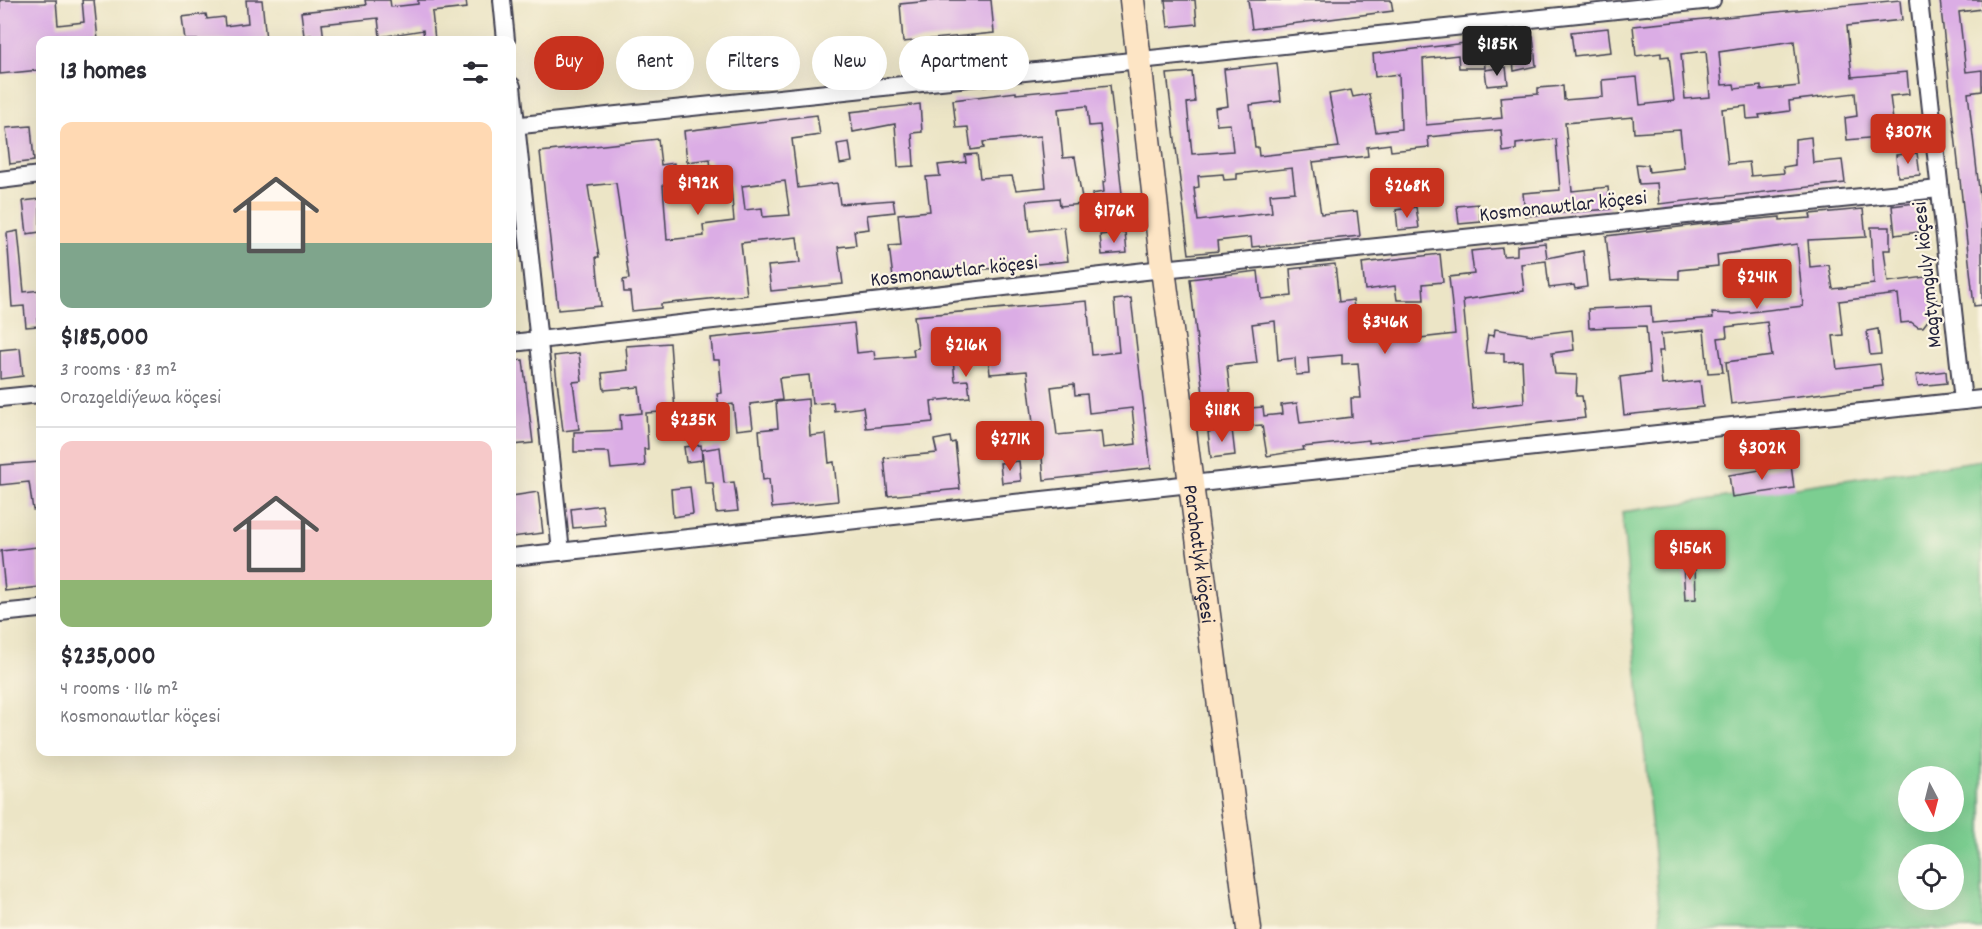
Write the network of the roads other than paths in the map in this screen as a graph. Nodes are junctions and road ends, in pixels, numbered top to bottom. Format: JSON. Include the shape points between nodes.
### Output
{"nodes":[{"id":1,"x":502,"y":0,"type":"edge"},
{"id":2,"x":1131,"y":0,"type":"edge"},
{"id":3,"x":1712,"y":0,"type":"edge"},
{"id":4,"x":1919,"y":0,"type":"edge"},
{"id":5,"x":506,"y":36,"type":"edge"},
{"id":6,"x":1139,"y":62,"type":"junction"},
{"id":7,"x":516,"y":126,"type":"edge"},
{"id":8,"x":516,"y":145,"type":"edge"},
{"id":9,"x":36,"y":176,"type":"edge"},
{"id":10,"x":0,"y":180,"type":"edge"},
{"id":11,"x":1939,"y":189,"type":"junction"},
{"id":12,"x":1163,"y":269,"type":"junction"},
{"id":13,"x":537,"y":340,"type":"junction"},
{"id":14,"x":516,"y":343,"type":"edge"},
{"id":15,"x":36,"y":394,"type":"edge"},
{"id":16,"x":0,"y":398,"type":"edge"},
{"id":17,"x":1982,"y":399,"type":"edge"},
{"id":18,"x":1963,"y":401,"type":"junction"},
{"id":19,"x":1193,"y":484,"type":"junction"},
{"id":20,"x":561,"y":552,"type":"junction"},
{"id":21,"x":516,"y":557,"type":"edge"},
{"id":22,"x":36,"y":609,"type":"edge"},
{"id":23,"x":0,"y":613,"type":"edge"},
{"id":24,"x":1249,"y":929,"type":"edge"}],
"edges":[{"from":1,"to":5,"type":"street"},
{"from":2,"to":6,"type":"street","name":"Parahatlyk köçesi"},
{"from":3,"to":6,"type":"street"},
{"from":4,"to":11,"type":"street","name":"Magtymguly köçesi"},
{"from":6,"to":7,"type":"street"},
{"from":6,"to":12,"type":"street","name":"Parahatlyk köçesi"},
{"from":8,"to":13,"type":"street"},
{"from":9,"to":10,"type":"street"},
{"from":11,"to":12,"type":"street","name":"Kosmonawtlar köçesi"},
{"from":11,"to":18,"type":"street","name":"Magtymguly köçesi"},
{"from":12,"to":13,"type":"street","name":"Kosmonawtlar köçesi"},
{"from":12,"to":19,"type":"street","name":"Parahatlyk köçesi"},
{"from":13,"to":14,"type":"street","name":"Kosmonawtlar köçesi"},
{"from":13,"to":20,"type":"street"},
{"from":15,"to":16,"type":"street"},
{"from":17,"to":18,"type":"street"},
{"from":18,"to":19,"type":"street"},
{"from":19,"to":20,"type":"street"},
{"from":19,"to":24,"type":"street","name":"Parahatlyk köçesi"},
{"from":20,"to":21,"type":"street"},
{"from":22,"to":23,"type":"street"}]}
